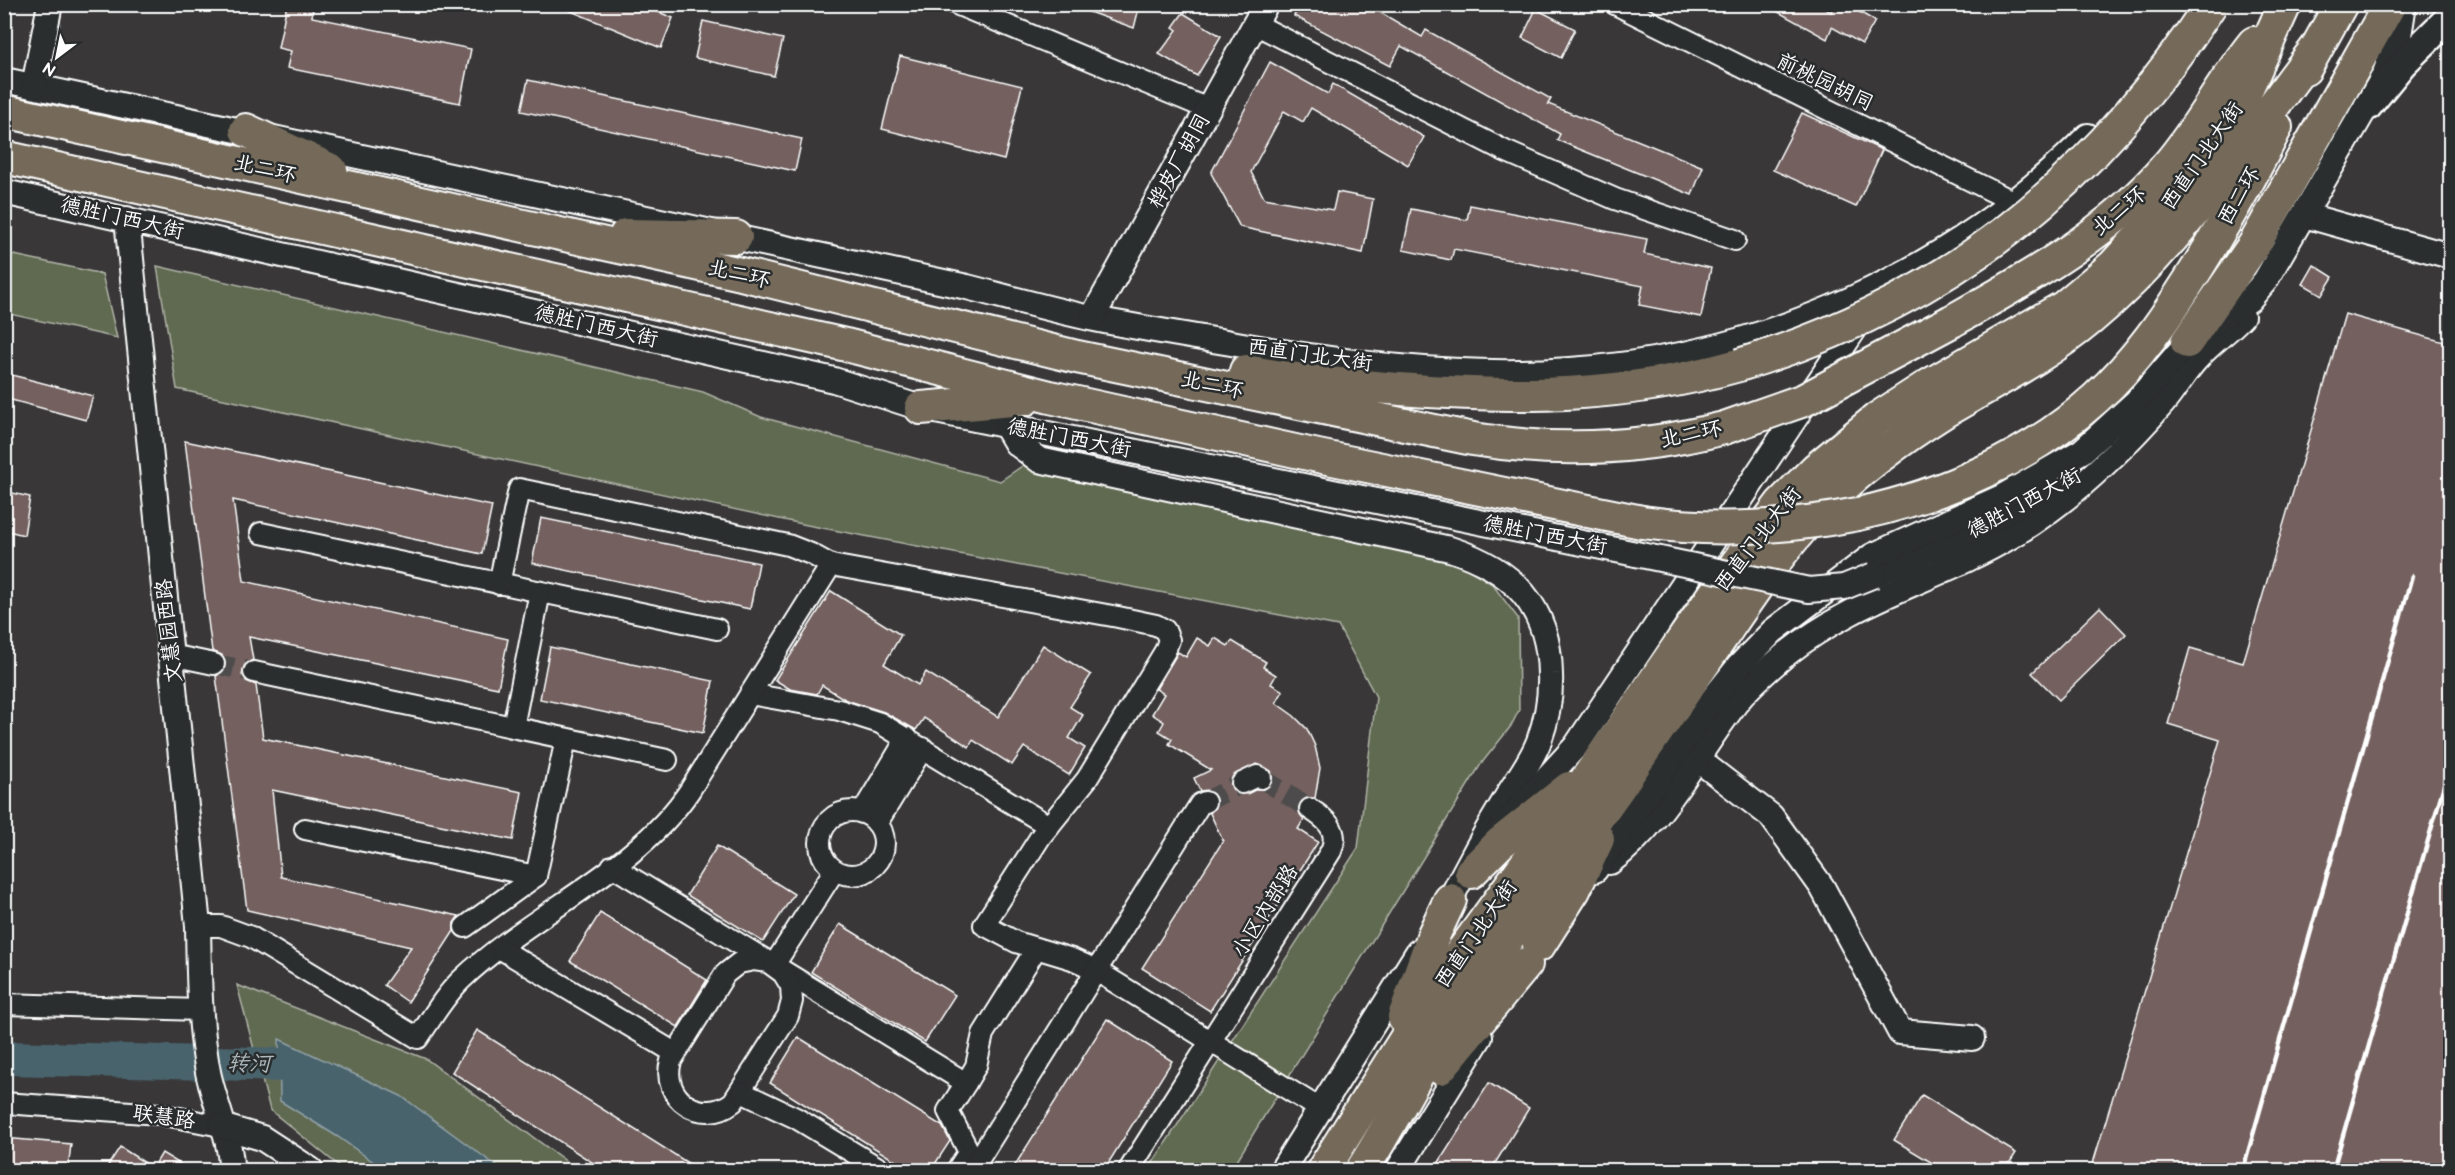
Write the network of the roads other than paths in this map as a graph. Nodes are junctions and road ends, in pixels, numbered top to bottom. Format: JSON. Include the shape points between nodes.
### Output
{"nodes":[{"id":1,"x":50,"y":4,"type":"edge"},
{"id":2,"x":956,"y":4,"type":"edge"},
{"id":3,"x":1615,"y":4,"type":"edge"},
{"id":4,"x":2196,"y":4,"type":"edge"},
{"id":5,"x":2211,"y":4,"type":"edge"},
{"id":6,"x":2285,"y":4,"type":"edge"},
{"id":7,"x":2341,"y":4,"type":"edge"},
{"id":8,"x":2390,"y":4,"type":"edge"},
{"id":9,"x":2404,"y":4,"type":"edge"},
{"id":10,"x":1260,"y":14,"type":"edge"},
{"id":11,"x":2451,"y":17,"type":"edge"},
{"id":12,"x":2315,"y":50,"type":"junction"},
{"id":13,"x":4,"y":80,"type":"edge"},
{"id":14,"x":33,"y":86,"type":"junction"},
{"id":15,"x":2367,"y":106,"type":"junction"},
{"id":16,"x":1209,"y":109,"type":"junction"},
{"id":17,"x":4,"y":111,"type":"edge"},
{"id":18,"x":246,"y":130,"type":"junction"},
{"id":19,"x":4,"y":157,"type":"edge"},
{"id":20,"x":4,"y":192,"type":"edge"},
{"id":21,"x":383,"y":195,"type":"junction"},
{"id":22,"x":2014,"y":202,"type":"junction"},
{"id":23,"x":2304,"y":215,"type":"junction"},
{"id":24,"x":128,"y":219,"type":"junction"},
{"id":25,"x":553,"y":234,"type":"junction"},
{"id":26,"x":736,"y":237,"type":"junction"},
{"id":27,"x":1735,"y":240,"type":"dead end"},
{"id":28,"x":2254,"y":245,"type":"junction"},
{"id":29,"x":2451,"y":256,"type":"edge"},
{"id":30,"x":2265,"y":281,"type":"junction"},
{"id":31,"x":1884,"y":284,"type":"junction"},
{"id":32,"x":1092,"y":318,"type":"junction"},
{"id":33,"x":2187,"y":342,"type":"junction"},
{"id":34,"x":1077,"y":357,"type":"junction"},
{"id":35,"x":2119,"y":375,"type":"junction"},
{"id":36,"x":1050,"y":397,"type":"junction"},
{"id":37,"x":921,"y":408,"type":"junction"},
{"id":38,"x":1006,"y":426,"type":"junction"},
{"id":39,"x":2113,"y":453,"type":"junction"},
{"id":40,"x":261,"y":533,"type":"dead end"},
{"id":41,"x":831,"y":565,"type":"junction"},
{"id":42,"x":499,"y":584,"type":"junction"},
{"id":43,"x":540,"y":592,"type":"junction"},
{"id":44,"x":717,"y":629,"type":"dead end"},
{"id":45,"x":171,"y":655,"type":"junction"},
{"id":46,"x":214,"y":664,"type":"tunnel mouth"},
{"id":47,"x":254,"y":672,"type":"tunnel mouth"},
{"id":48,"x":750,"y":694,"type":"junction"},
{"id":49,"x":513,"y":727,"type":"junction"},
{"id":50,"x":566,"y":739,"type":"junction"},
{"id":51,"x":915,"y":743,"type":"junction"},
{"id":52,"x":1697,"y":759,"type":"junction"},
{"id":53,"x":667,"y":760,"type":"dead end"},
{"id":54,"x":1597,"y":763,"type":"junction"},
{"id":55,"x":1630,"y":770,"type":"junction"},
{"id":56,"x":1205,"y":802,"type":"tunnel mouth"},
{"id":57,"x":1310,"y":809,"type":"tunnel mouth"},
{"id":58,"x":869,"y":818,"type":"junction"},
{"id":59,"x":1049,"y":826,"type":"junction"},
{"id":60,"x":305,"y":829,"type":"dead end"},
{"id":61,"x":612,"y":866,"type":"junction"},
{"id":62,"x":834,"y":871,"type":"junction"},
{"id":63,"x":1471,"y":872,"type":"junction"},
{"id":64,"x":536,"y":876,"type":"junction"},
{"id":65,"x":1587,"y":881,"type":"junction"},
{"id":66,"x":1450,"y":900,"type":"junction"},
{"id":67,"x":198,"y":926,"type":"junction"},
{"id":68,"x":465,"y":927,"type":"dead end"},
{"id":69,"x":501,"y":949,"type":"junction"},
{"id":70,"x":1036,"y":949,"type":"junction"},
{"id":71,"x":1532,"y":954,"type":"junction"},
{"id":72,"x":774,"y":965,"type":"junction"},
{"id":73,"x":1098,"y":971,"type":"junction"},
{"id":74,"x":4,"y":1004,"type":"edge"},
{"id":75,"x":200,"y":1010,"type":"junction"},
{"id":76,"x":1972,"y":1038,"type":"dead end"},
{"id":77,"x":1211,"y":1042,"type":"junction"},
{"id":78,"x":675,"y":1053,"type":"junction"},
{"id":79,"x":966,"y":1083,"type":"junction"},
{"id":80,"x":1375,"y":1086,"type":"junction"},
{"id":81,"x":741,"y":1092,"type":"junction"},
{"id":82,"x":4,"y":1103,"type":"edge"},
{"id":83,"x":1320,"y":1109,"type":"junction"},
{"id":84,"x":222,"y":1126,"type":"junction"},
{"id":85,"x":1385,"y":1133,"type":"junction"},
{"id":86,"x":231,"y":1170,"type":"edge"},
{"id":87,"x":311,"y":1170,"type":"edge"},
{"id":88,"x":882,"y":1170,"type":"edge"},
{"id":89,"x":957,"y":1170,"type":"edge"},
{"id":90,"x":972,"y":1170,"type":"edge"},
{"id":91,"x":1129,"y":1170,"type":"edge"},
{"id":92,"x":1282,"y":1170,"type":"edge"},
{"id":93,"x":1323,"y":1170,"type":"edge"},
{"id":94,"x":1362,"y":1170,"type":"edge"},
{"id":95,"x":1398,"y":1170,"type":"edge"}],
"edges":[{"from":1,"to":14,"type":"street"},
{"from":2,"to":16,"type":"street"},
{"from":3,"to":22,"type":"street","name":"前桃园胡同"},
{"from":4,"to":22,"type":"street","name":"西直门北大街","via":[[2164,50],[2112,110],[2069,155]]},
{"from":5,"to":34,"type":"highway","bridge":true,"via":[[2162,76],[2111,136],[2060,188],[2001,236],[1960,266],[1876,313],[1803,344],[1739,365],[1638,388],[1509,395],[1281,378],[1146,351]]},
{"from":6,"to":34,"type":"highway","name":"北二环","bridge":true,"via":[[2239,62],[2176,155],[2139,196],[2092,235],[1952,321],[1811,397],[1724,428],[1618,446],[1507,444]]},
{"from":6,"to":54,"type":"highway","name":"西直门北大街","via":[[2234,113],[2163,213],[2077,298],[1888,411],[1804,479],[1746,549]]},
{"from":7,"to":12,"type":"highway","name":"西二环"},
{"from":8,"to":28,"type":"highway"},
{"from":9,"to":15,"type":"street","via":[[2393,56]]},
{"from":10,"to":16,"type":"street","name":"桦皮厂胡同"},
{"from":10,"to":27,"type":"street","via":[[1505,151],[1615,199]]},
{"from":11,"to":15,"type":"main road","via":[[2429,35]]},
{"from":12,"to":35,"type":"highway","name":"西二环","via":[[2223,226],[2157,329]]},
{"from":12,"to":55,"type":"highway","name":"西直门北大街","via":[[2201,205],[2125,289],[2052,348],[1906,437],[1816,513],[1762,578]]},
{"from":13,"to":14,"type":"street"},
{"from":14,"to":18,"type":"street"},
{"from":15,"to":23,"type":"street"},
{"from":16,"to":32,"type":"street","name":"桦皮厂胡同"},
{"from":17,"to":21,"type":"highway","name":"北二环"},
{"from":18,"to":21,"type":"highway"},
{"from":18,"to":26,"type":"street"},
{"from":19,"to":36,"type":"highway","via":[[846,345]]},
{"from":20,"to":24,"type":"street","name":"德胜门西大街"},
{"from":21,"to":25,"type":"highway","name":"北二环"},
{"from":22,"to":31,"type":"street","name":"西直门北大街","via":[[1951,246]]},
{"from":23,"to":29,"type":"street"},
{"from":23,"to":30,"type":"street"},
{"from":24,"to":37,"type":"street","name":"德胜门西大街","via":[[834,380]]},
{"from":24,"to":45,"type":"street","name":"文慧园西路"},
{"from":25,"to":26,"type":"highway"},
{"from":25,"to":34,"type":"highway","name":"北二环","via":[[741,274]]},
{"from":26,"to":32,"type":"street"},
{"from":28,"to":33,"type":"highway"},
{"from":28,"to":35,"type":"highway"},
{"from":30,"to":33,"type":"street","via":[[2249,300]]},
{"from":30,"to":39,"type":"street","via":[[2239,320],[2199,356],[2163,403]]},
{"from":31,"to":32,"type":"street","name":"西直门北大街","via":[[1791,323],[1720,347],[1632,364],[1546,372],[1443,370],[1318,358]]},
{"from":31,"to":63,"type":"street","via":[[1576,746],[1503,827]]},
{"from":33,"to":65,"type":"street","via":[[2136,402],[2082,451],[2002,497],[1872,556],[1773,631],[1712,700]]},
{"from":35,"to":36,"type":"highway","bridge":true,"via":[[2044,438],[2007,460],[1932,493],[1858,514],[1742,528],[1642,522]]},
{"from":36,"to":37,"type":"highway"},
{"from":37,"to":38,"type":"street","name":"德胜门西大街"},
{"from":38,"to":39,"type":"street","name":"德胜门西大街","bridge":true,"via":[[1809,590],[1844,587],[1997,521],[2049,494]]},
{"from":38,"to":66,"type":"street","via":[[1019,446],[1039,460],[1450,549],[1491,567],[1522,591],[1545,631],[1550,667],[1548,709],[1535,749]]},
{"from":39,"to":52,"type":"street","via":[[2063,500],[2014,534],[1857,608],[1805,639],[1746,691]]},
{"from":40,"to":42,"type":"street"},
{"from":41,"to":42,"type":"street","via":[[788,545],[519,489]]},
{"from":41,"to":48,"type":"street"},
{"from":41,"to":59,"type":"street","via":[[1156,625],[1166,630],[1169,636],[1165,651],[1099,761]]},
{"from":42,"to":43,"type":"street"},
{"from":43,"to":44,"type":"street"},
{"from":43,"to":49,"type":"street"},
{"from":45,"to":46,"type":"street"},
{"from":45,"to":67,"type":"street","name":"文慧园西路"},
{"from":47,"to":49,"type":"street"},
{"from":48,"to":51,"type":"street","via":[[860,715]]},
{"from":48,"to":61,"type":"street","via":[[671,817]]},
{"from":49,"to":50,"type":"street"},
{"from":50,"to":53,"type":"street"},
{"from":50,"to":64,"type":"street"},
{"from":51,"to":58,"type":"street"},
{"from":51,"to":59,"type":"street"},
{"from":52,"to":65,"type":"street","via":[[1643,833]]},
{"from":52,"to":76,"type":"street","via":[[1772,816],[1822,887],[1900,1032]]},
{"from":54,"to":63,"type":"highway"},
{"from":54,"to":80,"type":"highway","name":"西直门北大街","via":[[1449,970]]},
{"from":55,"to":71,"type":"highway","via":[[1576,886]]},
{"from":55,"to":85,"type":"highway","name":"西直门北大街","via":[[1450,1021]]},
{"from":56,"to":73,"type":"street","via":[[1200,804]]},
{"from":57,"to":77,"type":"street","name":"小区内部路","via":[[1332,827],[1332,849]]},
{"from":58,"to":62,"type":"street","via":[[884,842],[878,863],[856,876]]},
{"from":58,"to":62,"type":"street","via":[[850,811],[828,821],[819,842],[820,853]]},
{"from":59,"to":70,"type":"street","via":[[984,925]]},
{"from":60,"to":64,"type":"street"},
{"from":61,"to":69,"type":"street"},
{"from":61,"to":72,"type":"street"},
{"from":62,"to":72,"type":"street"},
{"from":63,"to":66,"type":"street"},
{"from":64,"to":68,"type":"street"},
{"from":65,"to":71,"type":"street"},
{"from":66,"to":80,"type":"highway"},
{"from":66,"to":83,"type":"street","name":"西直门北大街"},
{"from":67,"to":69,"type":"street","via":[[221,926],[251,937],[418,1038],[453,989]]},
{"from":67,"to":75,"type":"street","name":"文慧园西路"},
{"from":69,"to":78,"type":"street"},
{"from":70,"to":73,"type":"street"},
{"from":70,"to":79,"type":"street","via":[[984,1031],[976,1066]]},
{"from":71,"to":85,"type":"highway"},
{"from":71,"to":95,"type":"street"},
{"from":72,"to":78,"type":"street","via":[[750,960],[729,970]]},
{"from":72,"to":79,"type":"street"},
{"from":72,"to":81,"type":"street","via":[[790,983],[791,1010]]},
{"from":73,"to":77,"type":"street"},
{"from":73,"to":90,"type":"street"},
{"from":74,"to":75,"type":"street"},
{"from":75,"to":84,"type":"street","name":"文慧园西路","via":[[211,1086]]},
{"from":77,"to":83,"type":"street"},
{"from":77,"to":91,"type":"street"},
{"from":78,"to":81,"type":"street","via":[[669,1080],[675,1095],[687,1107],[706,1112],[719,1110]]},
{"from":79,"to":89,"type":"street","via":[[948,1111],[969,1152]]},
{"from":80,"to":93,"type":"highway","name":"西直门北大街"},
{"from":81,"to":88,"type":"street","via":[[796,1118]]},
{"from":82,"to":84,"type":"street","name":"联慧路","via":[[159,1114]]},
{"from":83,"to":92,"type":"street","name":"西直门北大街"},
{"from":84,"to":86,"type":"street"},
{"from":84,"to":87,"type":"street","name":"联慧路","via":[[262,1138]]},
{"from":85,"to":94,"type":"highway","name":"西直门北大街"}]}
